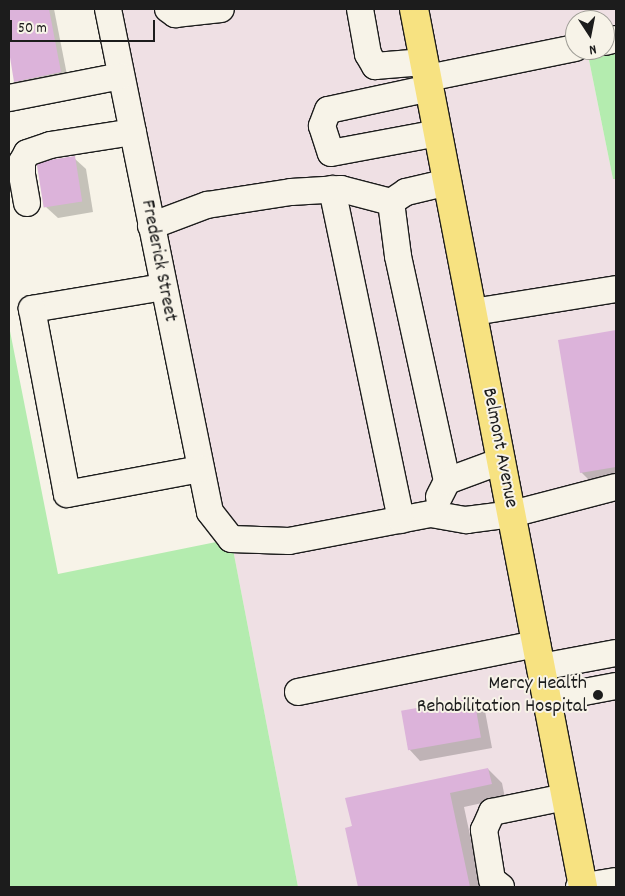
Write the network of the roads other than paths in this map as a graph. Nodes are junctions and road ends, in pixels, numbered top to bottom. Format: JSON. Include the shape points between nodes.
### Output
{"nodes":[{"id":1,"x":108,"y":9,"type":"edge"},
{"id":2,"x":168,"y":9,"type":"edge"},
{"id":3,"x":221,"y":9,"type":"edge"},
{"id":4,"x":360,"y":9,"type":"edge"},
{"id":5,"x":414,"y":9,"type":"edge"},
{"id":6,"x":565,"y":50,"type":"edge"},
{"id":7,"x":121,"y":76,"type":"junction"},
{"id":8,"x":427,"y":76,"type":"junction"},
{"id":9,"x":9,"y":98,"type":"edge"},
{"id":10,"x":133,"y":132,"type":"junction"},
{"id":11,"x":438,"y":133,"type":"junction"},
{"id":12,"x":448,"y":182,"type":"junction"},
{"id":13,"x":332,"y":189,"type":"junction"},
{"id":14,"x":391,"y":202,"type":"junction"},
{"id":15,"x":27,"y":203,"type":"dead end"},
{"id":16,"x":152,"y":226,"type":"junction"},
{"id":17,"x":164,"y":287,"type":"junction"},
{"id":18,"x":616,"y":289,"type":"edge"},
{"id":19,"x":473,"y":312,"type":"junction"},
{"id":20,"x":501,"y":461,"type":"junction"},
{"id":21,"x":201,"y":469,"type":"junction"},
{"id":22,"x":447,"y":481,"type":"junction"},
{"id":23,"x":616,"y":487,"type":"edge"},
{"id":24,"x":432,"y":514,"type":"junction"},
{"id":25,"x":512,"y":514,"type":"junction"},
{"id":26,"x":400,"y":520,"type":"junction"},
{"id":27,"x":616,"y":653,"type":"edge"},
{"id":28,"x":539,"y":656,"type":"junction"},
{"id":29,"x":616,"y":686,"type":"edge"},
{"id":30,"x":298,"y":692,"type":"dead end"},
{"id":31,"x":547,"y":699,"type":"junction"},
{"id":32,"x":566,"y":797,"type":"junction"},
{"id":33,"x":616,"y":880,"type":"edge"},
{"id":34,"x":501,"y":887,"type":"edge"},
{"id":35,"x":579,"y":887,"type":"edge"},
{"id":36,"x":583,"y":887,"type":"edge"}],
"edges":[{"from":1,"to":7,"type":"street","name":"Frederick Street"},
{"from":2,"to":3,"type":"street","via":[[175,14]]},
{"from":4,"to":8,"type":"street","via":[[368,54],[375,66]]},
{"from":5,"to":8,"type":"main road","name":"Belmont Avenue"},
{"from":6,"to":8,"type":"street"},
{"from":7,"to":9,"type":"street"},
{"from":7,"to":10,"type":"street","name":"Frederick Street"},
{"from":8,"to":11,"type":"main road","name":"Belmont Avenue"},
{"from":8,"to":11,"type":"street","via":[[328,110],[322,126],[331,153]]},
{"from":10,"to":15,"type":"street","via":[[50,145],[27,153],[22,162]]},
{"from":10,"to":16,"type":"street","name":"Frederick Street"},
{"from":11,"to":12,"type":"main road","name":"Belmont Avenue"},
{"from":12,"to":14,"type":"street","via":[[406,192]]},
{"from":12,"to":19,"type":"main road","name":"Belmont Avenue"},
{"from":13,"to":14,"type":"street"},
{"from":13,"to":16,"type":"street","via":[[207,205]]},
{"from":13,"to":26,"type":"street"},
{"from":14,"to":22,"type":"street","via":[[398,256]]},
{"from":16,"to":17,"type":"street","name":"Frederick Street"},
{"from":17,"to":21,"type":"street","name":"Frederick Street"},
{"from":17,"to":21,"type":"street","via":[[32,309],[67,494]]},
{"from":18,"to":19,"type":"street"},
{"from":19,"to":20,"type":"main road","name":"Belmont Avenue"},
{"from":20,"to":22,"type":"street"},
{"from":20,"to":25,"type":"main road","name":"Belmont Avenue"},
{"from":21,"to":26,"type":"street","name":"Frederick Street","via":[[210,512],[231,539],[289,541]]},
{"from":22,"to":24,"type":"street"},
{"from":23,"to":25,"type":"street"},
{"from":24,"to":25,"type":"street","via":[[466,520]]},
{"from":24,"to":26,"type":"street"},
{"from":25,"to":28,"type":"main road","name":"Belmont Avenue"},
{"from":27,"to":28,"type":"street"},
{"from":28,"to":30,"type":"street"},
{"from":28,"to":31,"type":"main road","name":"Belmont Avenue"},
{"from":29,"to":31,"type":"street"},
{"from":31,"to":32,"type":"main road","name":"Belmont Avenue"},
{"from":32,"to":34,"type":"street","via":[[492,812],[484,830],[492,880]]},
{"from":32,"to":36,"type":"main road","name":"Belmont Avenue"},
{"from":33,"to":36,"type":"street"},
{"from":35,"to":36,"type":"street"}]}
